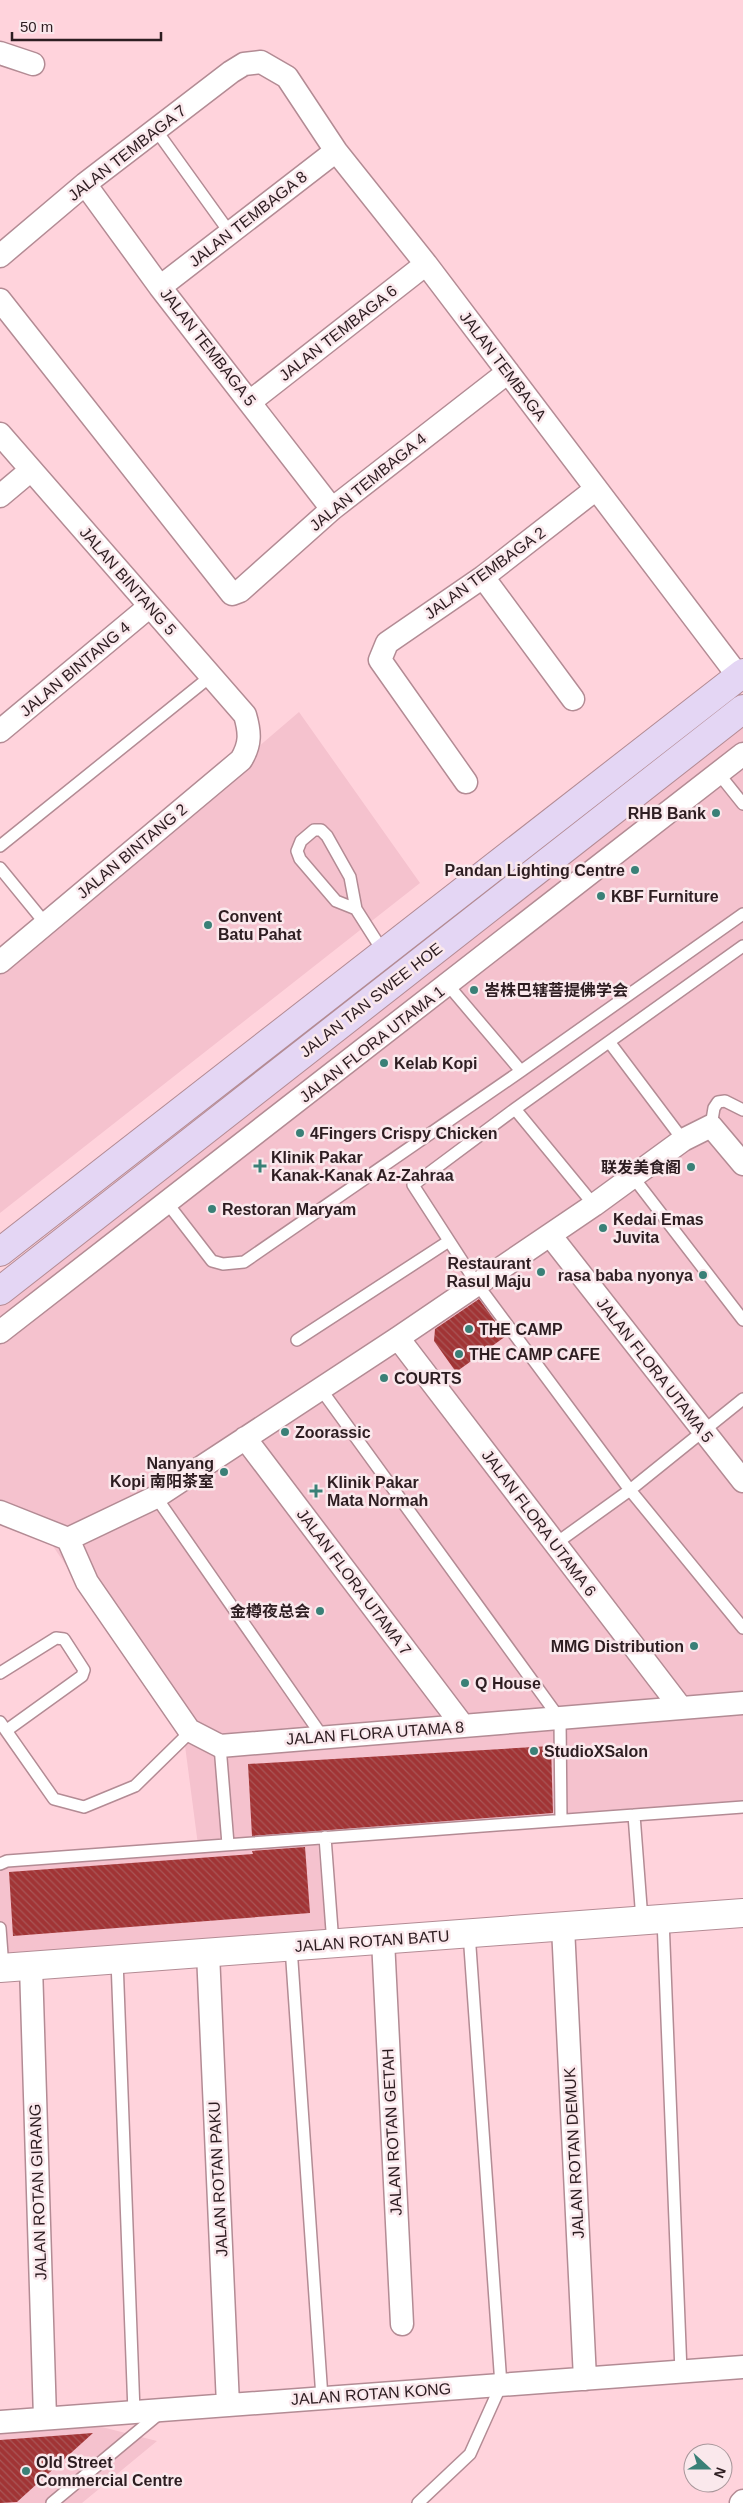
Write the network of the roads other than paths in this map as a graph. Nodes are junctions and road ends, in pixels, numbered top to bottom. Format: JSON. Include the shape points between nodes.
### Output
{"nodes":[{"id":1,"x":0,"y":53,"type":"edge"},
{"id":2,"x":261,"y":62,"type":"joint"},
{"id":3,"x":33,"y":64,"type":"dead end"},
{"id":4,"x":156,"y":130,"type":"junction"},
{"id":5,"x":336,"y":151,"type":"junction"},
{"id":6,"x":85,"y":184,"type":"junction"},
{"id":7,"x":230,"y":233,"type":"junction"},
{"id":8,"x":0,"y":256,"type":"edge"},
{"id":9,"x":426,"y":264,"type":"junction"},
{"id":10,"x":160,"y":286,"type":"junction"},
{"id":11,"x":0,"y":300,"type":"edge"},
{"id":12,"x":508,"y":372,"type":"junction"},
{"id":13,"x":250,"y":401,"type":"junction"},
{"id":14,"x":0,"y":434,"type":"edge"},
{"id":15,"x":31,"y":470,"type":"junction"},
{"id":16,"x":596,"y":489,"type":"junction"},
{"id":17,"x":0,"y":496,"type":"edge"},
{"id":18,"x":332,"y":508,"type":"junction"},
{"id":19,"x":483,"y":577,"type":"junction"},
{"id":20,"x":150,"y":606,"type":"junction"},
{"id":21,"x":741,"y":675,"type":"edge"},
{"id":22,"x":211,"y":676,"type":"junction"},
{"id":23,"x":573,"y":699,"type":"dead end"},
{"id":24,"x":743,"y":709,"type":"edge"},
{"id":25,"x":0,"y":731,"type":"edge"},
{"id":26,"x":250,"y":732,"type":"joint"},
{"id":27,"x":743,"y":754,"type":"edge"},
{"id":28,"x":719,"y":774,"type":"junction"},
{"id":29,"x":466,"y":782,"type":"dead end"},
{"id":30,"x":743,"y":804,"type":"edge"},
{"id":31,"x":0,"y":846,"type":"edge"},
{"id":32,"x":0,"y":868,"type":"edge"},
{"id":33,"x":356,"y":909,"type":"junction"},
{"id":34,"x":743,"y":914,"type":"edge"},
{"id":35,"x":45,"y":924,"type":"junction"},
{"id":36,"x":743,"y":946,"type":"edge"},
{"id":37,"x":385,"y":955,"type":"junction"},
{"id":38,"x":0,"y":962,"type":"edge"},
{"id":39,"x":448,"y":985,"type":"junction"},
{"id":40,"x":610,"y":1043,"type":"junction"},
{"id":41,"x":521,"y":1071,"type":"junction"},
{"id":42,"x":515,"y":1109,"type":"junction"},
{"id":43,"x":743,"y":1110,"type":"edge"},
{"id":44,"x":715,"y":1129,"type":"junction"},
{"id":45,"x":683,"y":1140,"type":"junction"},
{"id":46,"x":743,"y":1164,"type":"edge"},
{"id":47,"x":633,"y":1177,"type":"junction"},
{"id":48,"x":168,"y":1204,"type":"junction"},
{"id":49,"x":594,"y":1206,"type":"junction"},
{"id":50,"x":550,"y":1235,"type":"junction"},
{"id":51,"x":449,"y":1241,"type":"junction"},
{"id":52,"x":0,"y":1252,"type":"edge"},
{"id":53,"x":477,"y":1284,"type":"junction"},
{"id":54,"x":0,"y":1291,"type":"edge"},
{"id":55,"x":743,"y":1320,"type":"edge"},
{"id":56,"x":0,"y":1332,"type":"edge"},
{"id":57,"x":398,"y":1338,"type":"junction"},
{"id":58,"x":297,"y":1340,"type":"dead end"},
{"id":59,"x":320,"y":1388,"type":"junction"},
{"id":60,"x":743,"y":1399,"type":"edge"},
{"id":61,"x":704,"y":1433,"type":"junction"},
{"id":62,"x":244,"y":1438,"type":"junction"},
{"id":63,"x":743,"y":1481,"type":"edge"},
{"id":64,"x":630,"y":1490,"type":"junction"},
{"id":65,"x":156,"y":1497,"type":"junction"},
{"id":66,"x":0,"y":1512,"type":"edge"},
{"id":67,"x":68,"y":1539,"type":"junction"},
{"id":68,"x":555,"y":1544,"type":"junction"},
{"id":69,"x":743,"y":1628,"type":"edge"},
{"id":70,"x":0,"y":1673,"type":"edge"},
{"id":71,"x":743,"y":1703,"type":"edge"},
{"id":72,"x":681,"y":1708,"type":"junction"},
{"id":73,"x":560,"y":1719,"type":"junction"},
{"id":74,"x":3,"y":1726,"type":"edge"},
{"id":75,"x":463,"y":1726,"type":"junction"},
{"id":76,"x":190,"y":1730,"type":"junction"},
{"id":77,"x":322,"y":1736,"type":"junction"},
{"id":78,"x":220,"y":1746,"type":"junction"},
{"id":79,"x":743,"y":1807,"type":"edge"},
{"id":80,"x":634,"y":1815,"type":"junction"},
{"id":81,"x":561,"y":1820,"type":"junction"},
{"id":82,"x":324,"y":1837,"type":"junction"},
{"id":83,"x":228,"y":1844,"type":"junction"},
{"id":84,"x":0,"y":1863,"type":"edge"},
{"id":85,"x":743,"y":1913,"type":"edge"},
{"id":86,"x":652,"y":1920,"type":"junction"},
{"id":87,"x":564,"y":1927,"type":"junction"},
{"id":88,"x":0,"y":1928,"type":"edge"},
{"id":89,"x":469,"y":1934,"type":"junction"},
{"id":90,"x":383,"y":1940,"type":"junction"},
{"id":91,"x":333,"y":1944,"type":"junction"},
{"id":92,"x":291,"y":1947,"type":"junction"},
{"id":93,"x":208,"y":1953,"type":"junction"},
{"id":94,"x":117,"y":1960,"type":"junction"},
{"id":95,"x":31,"y":1966,"type":"junction"},
{"id":96,"x":2,"y":1968,"type":"edge"},
{"id":97,"x":402,"y":2324,"type":"dead end"},
{"id":98,"x":743,"y":2367,"type":"edge"},
{"id":99,"x":681,"y":2372,"type":"junction"},
{"id":100,"x":584,"y":2379,"type":"junction"},
{"id":101,"x":501,"y":2385,"type":"junction"},
{"id":102,"x":322,"y":2398,"type":"junction"},
{"id":103,"x":228,"y":2404,"type":"junction"},
{"id":104,"x":164,"y":2409,"type":"junction"},
{"id":105,"x":134,"y":2412,"type":"junction"},
{"id":106,"x":45,"y":2418,"type":"junction"},
{"id":107,"x":0,"y":2422,"type":"edge"},
{"id":108,"x":52,"y":2503,"type":"edge"},
{"id":109,"x":418,"y":2503,"type":"edge"}],
"edges":[{"from":1,"to":3,"type":"street"},
{"from":2,"to":4,"type":"street","name":"JALAN TEMBAGA 7","via":[[244,64],[231,72]]},
{"from":2,"to":5,"type":"street","name":"JALAN TEMBAGA","via":[[286,77]]},
{"from":4,"to":6,"type":"street","name":"JALAN TEMBAGA 7"},
{"from":4,"to":7,"type":"lane"},
{"from":5,"to":7,"type":"street","name":"JALAN TEMBAGA 8"},
{"from":5,"to":9,"type":"street","name":"JALAN TEMBAGA"},
{"from":6,"to":8,"type":"street","name":"JALAN TEMBAGA 7"},
{"from":6,"to":10,"type":"street","name":"JALAN TEMBAGA 5"},
{"from":7,"to":10,"type":"street","name":"JALAN TEMBAGA 8"},
{"from":9,"to":12,"type":"street","name":"JALAN TEMBAGA"},
{"from":9,"to":13,"type":"street","name":"JALAN TEMBAGA 6"},
{"from":10,"to":13,"type":"street","name":"JALAN TEMBAGA 5"},
{"from":11,"to":18,"type":"street","name":"JALAN TEMBAGA 4","via":[[230,594],[240,591]]},
{"from":12,"to":16,"type":"street","name":"JALAN TEMBAGA"},
{"from":12,"to":18,"type":"street","name":"JALAN TEMBAGA 4"},
{"from":13,"to":18,"type":"street","name":"JALAN TEMBAGA 5"},
{"from":14,"to":15,"type":"street","name":"JALAN BINTANG 5"},
{"from":15,"to":17,"type":"street"},
{"from":15,"to":20,"type":"street","name":"JALAN BINTANG 5"},
{"from":16,"to":19,"type":"street","name":"JALAN TEMBAGA 2"},
{"from":16,"to":21,"type":"street","name":"JALAN TEMBAGA"},
{"from":19,"to":23,"type":"street"},
{"from":19,"to":29,"type":"street","name":"JALAN TEMBAGA 2","via":[[387,643],[380,660]]},
{"from":20,"to":22,"type":"street","name":"JALAN BINTANG 5"},
{"from":20,"to":25,"type":"street","name":"JALAN BINTANG 4"},
{"from":21,"to":37,"type":"main road","name":"JALAN TAN SWEE HOE"},
{"from":22,"to":26,"type":"street","name":"JALAN BINTANG 5","via":[[246,715]]},
{"from":22,"to":31,"type":"lane"},
{"from":24,"to":54,"type":"main road","name":"JALAN TAN SWEE HOE"},
{"from":26,"to":35,"type":"street","name":"JALAN BINTANG 2","via":[[248,748],[241,760]]},
{"from":27,"to":28,"type":"street","name":"JALAN FLORA UTAMA 1"},
{"from":28,"to":30,"type":"lane"},
{"from":28,"to":39,"type":"street","name":"JALAN FLORA UTAMA 1"},
{"from":32,"to":35,"type":"lane"},
{"from":33,"to":33,"type":"lane","via":[[350,877],[327,836],[321,830],[314,830],[301,841],[297,851],[300,859],[336,901]]},
{"from":33,"to":37,"type":"lane"},
{"from":34,"to":41,"type":"lane"},
{"from":35,"to":38,"type":"street","name":"JALAN BINTANG 2"},
{"from":36,"to":40,"type":"lane"},
{"from":37,"to":52,"type":"main road","name":"JALAN TAN SWEE HOE"},
{"from":39,"to":41,"type":"lane"},
{"from":39,"to":48,"type":"street","name":"JALAN FLORA UTAMA 1"},
{"from":40,"to":42,"type":"lane"},
{"from":40,"to":45,"type":"lane"},
{"from":41,"to":48,"type":"lane","via":[[244,1262],[223,1264],[212,1261]]},
{"from":42,"to":49,"type":"lane"},
{"from":42,"to":51,"type":"lane","via":[[414,1183]]},
{"from":43,"to":44,"type":"lane","via":[[726,1101],[718,1102],[714,1108]]},
{"from":44,"to":45,"type":"street"},
{"from":44,"to":46,"type":"street"},
{"from":45,"to":47,"type":"street"},
{"from":47,"to":49,"type":"street"},
{"from":47,"to":55,"type":"lane"},
{"from":48,"to":56,"type":"street","name":"JALAN FLORA UTAMA 1"},
{"from":49,"to":50,"type":"street"},
{"from":50,"to":53,"type":"street"},
{"from":50,"to":61,"type":"street","name":"JALAN FLORA UTAMA 5"},
{"from":51,"to":53,"type":"lane"},
{"from":51,"to":58,"type":"lane"},
{"from":53,"to":57,"type":"street"},
{"from":53,"to":64,"type":"lane"},
{"from":57,"to":59,"type":"street"},
{"from":57,"to":68,"type":"street","name":"JALAN FLORA UTAMA 6"},
{"from":59,"to":62,"type":"street"},
{"from":59,"to":73,"type":"lane"},
{"from":60,"to":61,"type":"lane"},
{"from":61,"to":63,"type":"street","name":"JALAN FLORA UTAMA 5"},
{"from":61,"to":64,"type":"lane"},
{"from":62,"to":65,"type":"street"},
{"from":62,"to":75,"type":"street","name":"JALAN FLORA UTAMA 7"},
{"from":64,"to":68,"type":"lane"},
{"from":64,"to":69,"type":"lane"},
{"from":65,"to":67,"type":"street"},
{"from":65,"to":77,"type":"lane"},
{"from":66,"to":67,"type":"street"},
{"from":67,"to":76,"type":"street","via":[[87,1582]]},
{"from":68,"to":72,"type":"street","name":"JALAN FLORA UTAMA 6"},
{"from":70,"to":74,"type":"lane","via":[[56,1638],[64,1639],[84,1670],[82,1676]]},
{"from":71,"to":72,"type":"street","name":"JALAN FLORA UTAMA 8"},
{"from":72,"to":73,"type":"street","name":"JALAN FLORA UTAMA 8"},
{"from":73,"to":75,"type":"street","name":"JALAN FLORA UTAMA 8"},
{"from":73,"to":81,"type":"lane"},
{"from":74,"to":76,"type":"lane","via":[[54,1799],[84,1807],[135,1786]]},
{"from":75,"to":77,"type":"street","name":"JALAN FLORA UTAMA 8"},
{"from":76,"to":78,"type":"street"},
{"from":77,"to":78,"type":"street","name":"JALAN FLORA UTAMA 8"},
{"from":78,"to":83,"type":"lane"},
{"from":79,"to":80,"type":"lane"},
{"from":80,"to":81,"type":"lane"},
{"from":80,"to":86,"type":"lane"},
{"from":81,"to":82,"type":"lane"},
{"from":82,"to":83,"type":"lane"},
{"from":82,"to":91,"type":"lane"},
{"from":83,"to":84,"type":"lane"},
{"from":85,"to":86,"type":"street","name":"JALAN ROTAN BATU"},
{"from":86,"to":87,"type":"street","name":"JALAN ROTAN BATU"},
{"from":86,"to":99,"type":"lane"},
{"from":87,"to":89,"type":"street","name":"JALAN ROTAN BATU"},
{"from":87,"to":100,"type":"street","name":"JALAN ROTAN DEMUK"},
{"from":88,"to":96,"type":"lane"},
{"from":89,"to":90,"type":"street","name":"JALAN ROTAN BATU"},
{"from":89,"to":101,"type":"lane"},
{"from":90,"to":91,"type":"street","name":"JALAN ROTAN BATU"},
{"from":90,"to":97,"type":"street","name":"JALAN ROTAN GETAH"},
{"from":91,"to":92,"type":"street","name":"JALAN ROTAN BATU"},
{"from":92,"to":93,"type":"street","name":"JALAN ROTAN BATU"},
{"from":92,"to":102,"type":"lane"},
{"from":93,"to":94,"type":"street","name":"JALAN ROTAN BATU"},
{"from":93,"to":103,"type":"street","name":"JALAN ROTAN PAKU"},
{"from":94,"to":95,"type":"street","name":"JALAN ROTAN BATU"},
{"from":94,"to":105,"type":"lane"},
{"from":95,"to":96,"type":"street","name":"JALAN ROTAN BATU"},
{"from":95,"to":106,"type":"street","name":"JALAN ROTAN GIRANG"},
{"from":98,"to":99,"type":"street","name":"JALAN ROTAN KONG"},
{"from":99,"to":100,"type":"street","name":"JALAN ROTAN KONG"},
{"from":100,"to":101,"type":"street","name":"JALAN ROTAN KONG"},
{"from":101,"to":102,"type":"street","name":"JALAN ROTAN KONG"},
{"from":101,"to":109,"type":"lane","via":[[470,2454]]},
{"from":102,"to":103,"type":"street","name":"JALAN ROTAN KONG"},
{"from":103,"to":104,"type":"street","name":"JALAN ROTAN KONG"},
{"from":104,"to":105,"type":"street","name":"JALAN ROTAN KONG"},
{"from":104,"to":108,"type":"lane"},
{"from":105,"to":106,"type":"street","name":"JALAN ROTAN KONG"},
{"from":106,"to":107,"type":"street","name":"JALAN ROTAN KONG"}]}
